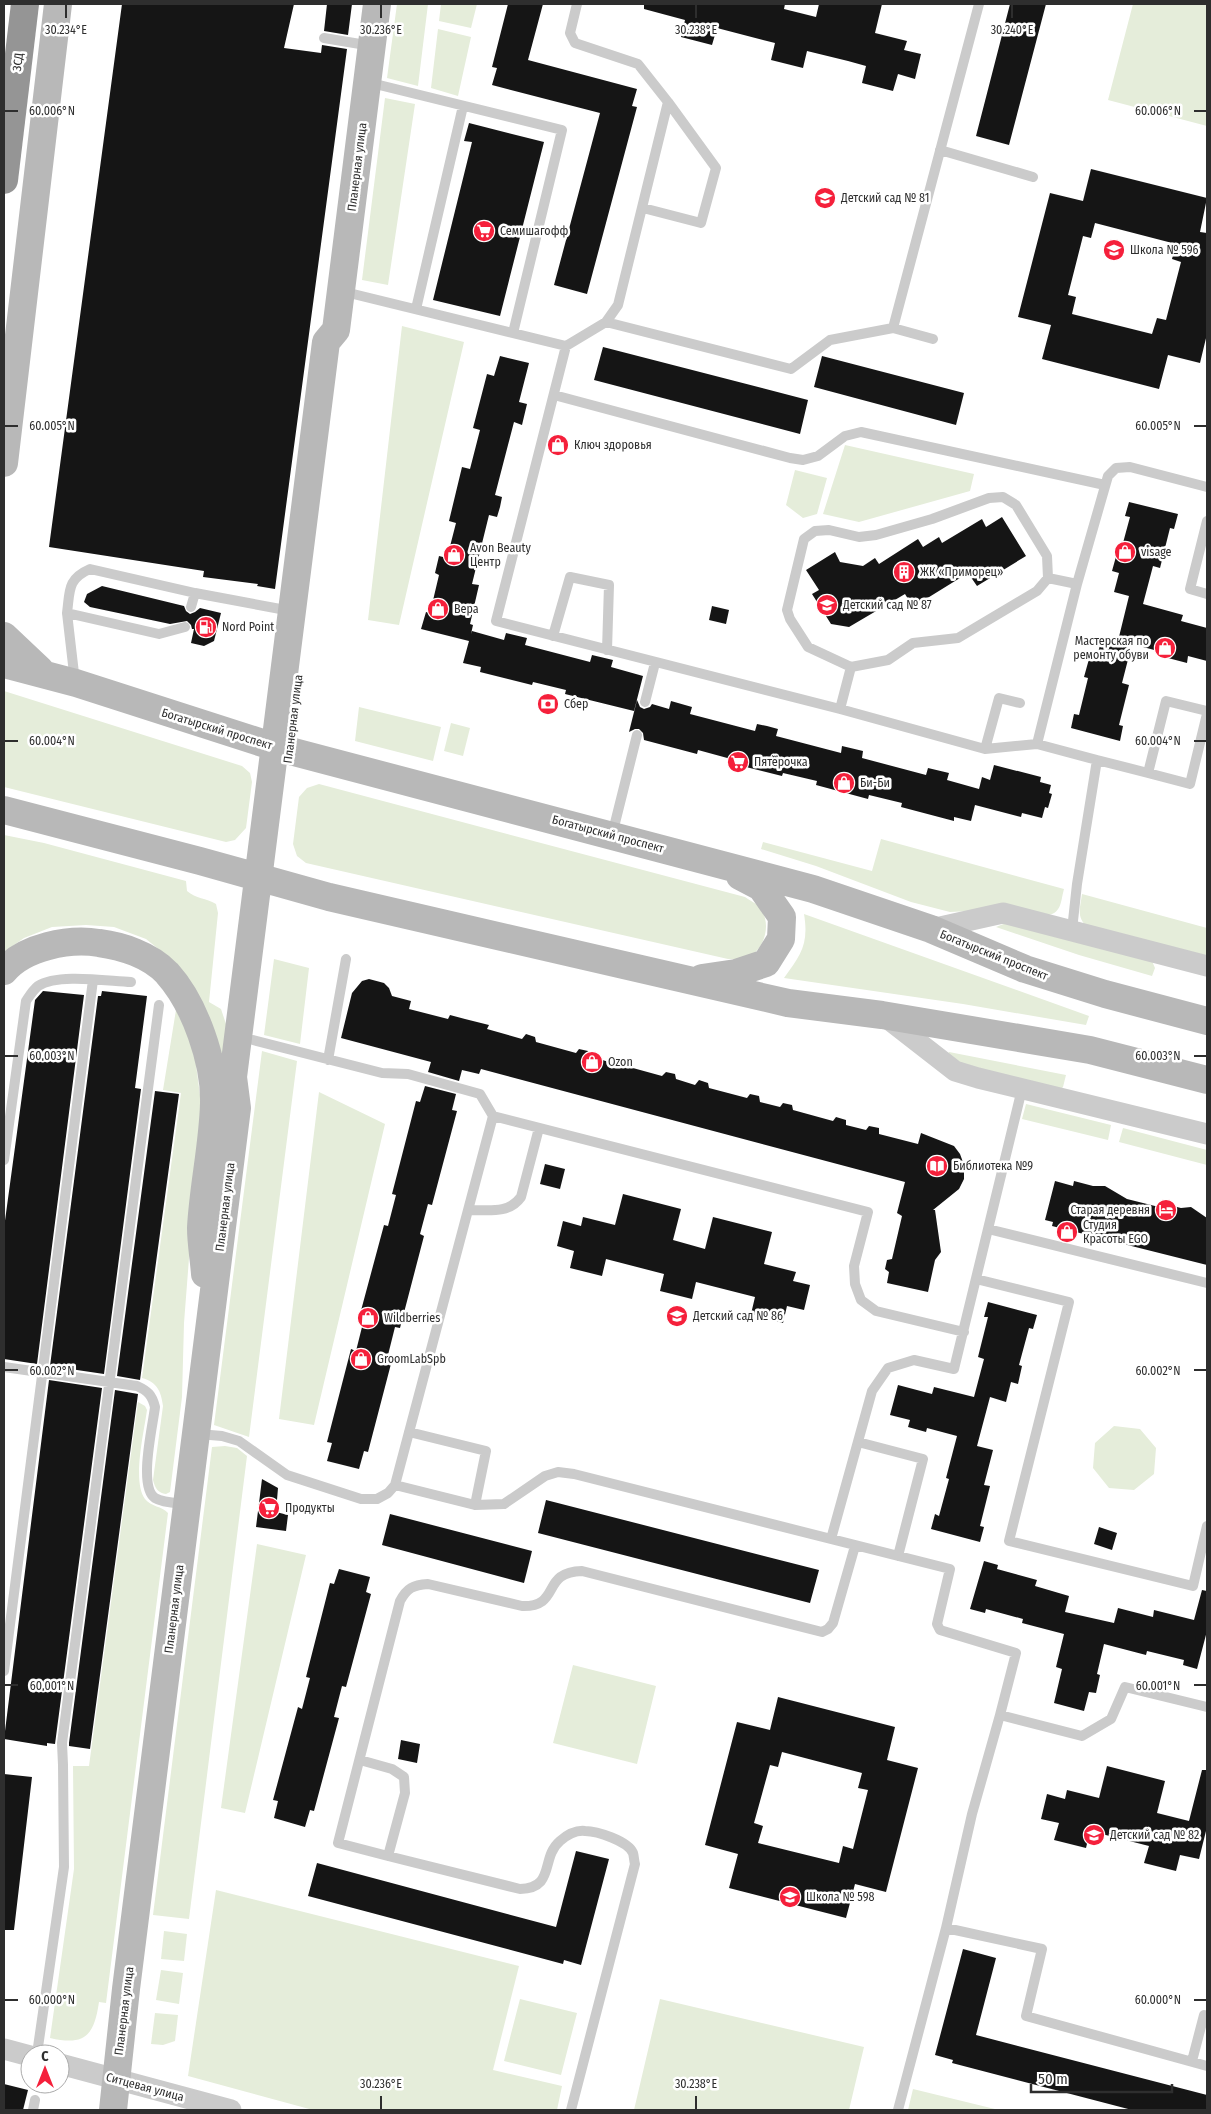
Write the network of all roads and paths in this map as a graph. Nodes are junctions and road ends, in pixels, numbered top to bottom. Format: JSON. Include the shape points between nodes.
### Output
{"nodes":[{"id":1,"x":25,"y":4,"type":"edge"},
{"id":2,"x":58,"y":4,"type":"edge"},
{"id":3,"x":378,"y":4,"type":"edge"},
{"id":4,"x":577,"y":4,"type":"edge"},
{"id":5,"x":979,"y":4,"type":"edge"},
{"id":6,"x":324,"y":38,"type":"dead end"},
{"id":7,"x":372,"y":46,"type":"junction"},
{"id":8,"x":367,"y":82,"type":"junction"},
{"id":9,"x":668,"y":102,"type":"junction"},
{"id":10,"x":463,"y":106,"type":"junction"},
{"id":11,"x":940,"y":150,"type":"junction"},
{"id":12,"x":1033,"y":177,"type":"dead end"},
{"id":13,"x":4,"y":180,"type":"edge"},
{"id":14,"x":643,"y":208,"type":"junction"},
{"id":15,"x":341,"y":291,"type":"junction"},
{"id":16,"x":416,"y":309,"type":"junction"},
{"id":17,"x":606,"y":322,"type":"junction"},
{"id":18,"x":893,"y":328,"type":"junction"},
{"id":19,"x":336,"y":330,"type":"junction"},
{"id":20,"x":513,"y":333,"type":"junction"},
{"id":21,"x":933,"y":339,"type":"dead end"},
{"id":22,"x":566,"y":346,"type":"junction"},
{"id":23,"x":554,"y":395,"type":"junction"},
{"id":24,"x":4,"y":463,"type":"edge"},
{"id":25,"x":1105,"y":485,"type":"junction"},
{"id":26,"x":1207,"y":487,"type":"edge"},
{"id":27,"x":1207,"y":521,"type":"edge"},
{"id":28,"x":1048,"y":578,"type":"junction"},
{"id":29,"x":1077,"y":584,"type":"junction"},
{"id":30,"x":195,"y":593,"type":"junction"},
{"id":31,"x":1207,"y":594,"type":"edge"},
{"id":32,"x":192,"y":608,"type":"dead end"},
{"id":33,"x":292,"y":612,"type":"junction"},
{"id":34,"x":67,"y":613,"type":"junction"},
{"id":35,"x":185,"y":627,"type":"dead end"},
{"id":36,"x":4,"y":636,"type":"edge"},
{"id":37,"x":553,"y":636,"type":"junction"},
{"id":38,"x":607,"y":650,"type":"junction"},
{"id":39,"x":655,"y":663,"type":"junction"},
{"id":40,"x":4,"y":664,"type":"edge"},
{"id":41,"x":851,"y":667,"type":"junction"},
{"id":42,"x":45,"y":674,"type":"junction"},
{"id":43,"x":76,"y":683,"type":"junction"},
{"id":44,"x":645,"y":702,"type":"dead end"},
{"id":45,"x":1020,"y":703,"type":"dead end"},
{"id":46,"x":840,"y":708,"type":"junction"},
{"id":47,"x":1207,"y":712,"type":"edge"},
{"id":48,"x":637,"y":735,"type":"dead end"},
{"id":49,"x":1037,"y":744,"type":"junction"},
{"id":50,"x":282,"y":749,"type":"junction"},
{"id":51,"x":985,"y":749,"type":"junction"},
{"id":52,"x":1097,"y":760,"type":"junction"},
{"id":53,"x":1148,"y":773,"type":"junction"},
{"id":54,"x":4,"y":810,"type":"edge"},
{"id":55,"x":612,"y":835,"type":"junction"},
{"id":56,"x":712,"y":861,"type":"junction"},
{"id":57,"x":266,"y":879,"type":"junction"},
{"id":58,"x":931,"y":929,"type":"junction"},
{"id":59,"x":1072,"y":930,"type":"junction"},
{"id":60,"x":346,"y":958,"type":"dead end"},
{"id":61,"x":1207,"y":966,"type":"edge"},
{"id":62,"x":4,"y":970,"type":"edge"},
{"id":63,"x":93,"y":980,"type":"junction"},
{"id":64,"x":686,"y":980,"type":"junction"},
{"id":65,"x":131,"y":982,"type":"dead end"},
{"id":66,"x":159,"y":1005,"type":"dead end"},
{"id":67,"x":882,"y":1015,"type":"junction"},
{"id":68,"x":1207,"y":1021,"type":"edge"},
{"id":69,"x":253,"y":1040,"type":"junction"},
{"id":70,"x":328,"y":1060,"type":"junction"},
{"id":71,"x":1207,"y":1080,"type":"edge"},
{"id":72,"x":1022,"y":1089,"type":"junction"},
{"id":73,"x":237,"y":1108,"type":"junction"},
{"id":74,"x":493,"y":1116,"type":"junction"},
{"id":75,"x":540,"y":1128,"type":"junction"},
{"id":76,"x":1207,"y":1134,"type":"edge"},
{"id":77,"x":4,"y":1160,"type":"edge"},
{"id":78,"x":469,"y":1210,"type":"junction"},
{"id":79,"x":988,"y":1229,"type":"junction"},
{"id":80,"x":976,"y":1279,"type":"junction"},
{"id":81,"x":1207,"y":1283,"type":"edge"},
{"id":82,"x":210,"y":1329,"type":"junction"},
{"id":83,"x":964,"y":1332,"type":"junction"},
{"id":84,"x":4,"y":1366,"type":"edge"},
{"id":85,"x":43,"y":1373,"type":"junction"},
{"id":86,"x":109,"y":1382,"type":"junction"},
{"id":87,"x":409,"y":1432,"type":"junction"},
{"id":88,"x":196,"y":1433,"type":"junction"},
{"id":89,"x":858,"y":1442,"type":"junction"},
{"id":90,"x":395,"y":1485,"type":"junction"},
{"id":91,"x":187,"y":1504,"type":"junction"},
{"id":92,"x":475,"y":1505,"type":"junction"},
{"id":93,"x":1207,"y":1526,"type":"edge"},
{"id":94,"x":831,"y":1540,"type":"junction"},
{"id":95,"x":855,"y":1546,"type":"junction"},
{"id":96,"x":898,"y":1556,"type":"junction"},
{"id":97,"x":4,"y":1671,"type":"edge"},
{"id":98,"x":1207,"y":1707,"type":"edge"},
{"id":99,"x":1000,"y":1715,"type":"junction"},
{"id":100,"x":360,"y":1760,"type":"junction"},
{"id":101,"x":388,"y":1856,"type":"junction"},
{"id":102,"x":946,"y":1928,"type":"junction"},
{"id":103,"x":1207,"y":2016,"type":"edge"},
{"id":104,"x":38,"y":2044,"type":"edge"},
{"id":105,"x":4,"y":2049,"type":"edge"},
{"id":106,"x":20,"y":2053,"type":"edge"},
{"id":107,"x":1192,"y":2062,"type":"junction"},
{"id":108,"x":1207,"y":2066,"type":"edge"},
{"id":109,"x":70,"y":2067,"type":"edge"},
{"id":110,"x":116,"y":2079,"type":"junction"},
{"id":111,"x":113,"y":2110,"type":"edge"},
{"id":112,"x":231,"y":2110,"type":"edge"},
{"id":113,"x":572,"y":2110,"type":"edge"},
{"id":114,"x":898,"y":2110,"type":"edge"}],
"edges":[{"from":1,"to":13,"type":"highway","name":"ЗСД"},
{"from":2,"to":24,"type":"main road"},
{"from":3,"to":7,"type":"main road","name":"Планерная улица"},
{"from":4,"to":9,"type":"lane","via":[[570,32],[575,43],[638,64]]},
{"from":5,"to":11,"type":"lane"},
{"from":6,"to":7,"type":"lane"},
{"from":7,"to":8,"type":"main road","name":"Планерная улица"},
{"from":8,"to":10,"type":"lane"},
{"from":8,"to":15,"type":"main road","name":"Планерная улица"},
{"from":9,"to":14,"type":"lane"},
{"from":9,"to":14,"type":"lane","via":[[716,168],[701,223]]},
{"from":10,"to":16,"type":"lane"},
{"from":10,"to":20,"type":"lane","via":[[562,130]]},
{"from":11,"to":12,"type":"lane"},
{"from":11,"to":18,"type":"lane"},
{"from":14,"to":17,"type":"lane","via":[[618,305]]},
{"from":15,"to":16,"type":"lane"},
{"from":15,"to":19,"type":"main road","name":"Планерная улица"},
{"from":16,"to":20,"type":"lane"},
{"from":17,"to":18,"type":"lane","via":[[791,369],[830,340]]},
{"from":17,"to":22,"type":"lane"},
{"from":18,"to":21,"type":"lane"},
{"from":19,"to":33,"type":"main road","name":"Планерная улица","via":[[326,342]]},
{"from":19,"to":50,"type":"main road","name":"Планерная улица","via":[[342,345]]},
{"from":20,"to":22,"type":"lane"},
{"from":22,"to":23,"type":"lane"},
{"from":23,"to":25,"type":"lane","via":[[790,458],[803,460],[818,456],[846,436],[861,432]]},
{"from":23,"to":37,"type":"lane","via":[[496,621]]},
{"from":25,"to":26,"type":"lane","via":[[1116,468],[1130,467]]},
{"from":25,"to":29,"type":"lane"},
{"from":27,"to":31,"type":"lane","via":[[1190,589]]},
{"from":28,"to":29,"type":"lane"},
{"from":28,"to":41,"type":"lane","via":[[1037,591],[958,638],[913,643],[888,660]]},
{"from":28,"to":41,"type":"lane","via":[[1046,556],[1016,504],[1004,497],[989,498],[876,535],[859,537],[829,530],[815,531],[804,540],[787,610],[808,648]]},
{"from":29,"to":49,"type":"lane"},
{"from":30,"to":32,"type":"lane"},
{"from":30,"to":33,"type":"lane"},
{"from":30,"to":34,"type":"lane","via":[[90,569],[78,574],[71,585]]},
{"from":33,"to":50,"type":"main road","name":"Планерная улица"},
{"from":34,"to":35,"type":"lane","via":[[159,634]]},
{"from":34,"to":43,"type":"lane"},
{"from":36,"to":42,"type":"main road"},
{"from":37,"to":38,"type":"lane"},
{"from":37,"to":38,"type":"lane","via":[[570,577],[609,585]]},
{"from":38,"to":39,"type":"lane"},
{"from":39,"to":44,"type":"lane"},
{"from":39,"to":46,"type":"lane"},
{"from":40,"to":42,"type":"main road","name":"Богатырский проспект"},
{"from":41,"to":46,"type":"lane"},
{"from":42,"to":43,"type":"main road","name":"Богатырский проспект"},
{"from":43,"to":50,"type":"main road","name":"Богатырский проспект"},
{"from":45,"to":51,"type":"lane","via":[[999,698]]},
{"from":46,"to":51,"type":"lane"},
{"from":47,"to":53,"type":"lane","via":[[1166,701]]},
{"from":47,"to":53,"type":"lane","via":[[1190,784]]},
{"from":48,"to":55,"type":"lane"},
{"from":49,"to":51,"type":"lane"},
{"from":49,"to":52,"type":"lane"},
{"from":50,"to":55,"type":"main road","name":"Богатырский проспект"},
{"from":50,"to":57,"type":"main road","name":"Планерная улица"},
{"from":52,"to":53,"type":"lane"},
{"from":52,"to":59,"type":"lane"},
{"from":54,"to":57,"type":"main road"},
{"from":55,"to":56,"type":"main road","name":"Богатырский проспект"},
{"from":56,"to":58,"type":"main road","name":"Богатырский проспект","via":[[813,889]]},
{"from":56,"to":64,"type":"main road","via":[[762,887],[782,917],[781,939],[766,963],[736,973]]},
{"from":57,"to":64,"type":"main road","via":[[374,908]]},
{"from":57,"to":69,"type":"main road","name":"Планерная улица"},
{"from":57,"to":73,"type":"main road","name":"Планерная улица","via":[[233,1077]]},
{"from":58,"to":59,"type":"street","via":[[1002,913]]},
{"from":58,"to":68,"type":"main road","name":"Богатырский проспект","via":[[1025,969]]},
{"from":59,"to":61,"type":"street"},
{"from":60,"to":70,"type":"lane"},
{"from":62,"to":82,"type":"main road","via":[[28,954],[58,942],[116,945],[145,957],[166,972],[186,1000],[200,1030],[214,1102],[201,1230]]},
{"from":63,"to":65,"type":"lane"},
{"from":63,"to":77,"type":"lane","via":[[52,981],[32,991],[26,1001]]},
{"from":63,"to":85,"type":"lane"},
{"from":64,"to":67,"type":"main road","via":[[788,1003]]},
{"from":66,"to":86,"type":"lane"},
{"from":67,"to":71,"type":"main road","via":[[1090,1050]]},
{"from":67,"to":72,"type":"street","via":[[955,1071]]},
{"from":69,"to":70,"type":"lane"},
{"from":69,"to":73,"type":"main road","name":"Планерная улица","via":[[249,1079]]},
{"from":70,"to":74,"type":"lane","via":[[382,1073],[408,1074],[480,1094]]},
{"from":72,"to":76,"type":"street"},
{"from":72,"to":79,"type":"lane"},
{"from":73,"to":82,"type":"main road","name":"Планерная улица"},
{"from":74,"to":75,"type":"lane"},
{"from":74,"to":78,"type":"lane"},
{"from":75,"to":78,"type":"lane","via":[[522,1197],[506,1210]]},
{"from":75,"to":83,"type":"lane","via":[[868,1212],[854,1266],[855,1284],[861,1300],[876,1311]]},
{"from":78,"to":87,"type":"lane"},
{"from":79,"to":80,"type":"lane"},
{"from":79,"to":81,"type":"lane"},
{"from":80,"to":83,"type":"lane"},
{"from":80,"to":93,"type":"lane","via":[[1069,1302],[1009,1541],[1193,1586]]},
{"from":82,"to":88,"type":"main road","name":"Планерная улица"},
{"from":83,"to":89,"type":"lane","via":[[954,1369],[914,1360],[888,1368],[872,1391]]},
{"from":84,"to":85,"type":"lane"},
{"from":85,"to":86,"type":"lane"},
{"from":85,"to":97,"type":"lane"},
{"from":86,"to":91,"type":"lane","via":[[137,1386],[153,1397],[155,1407],[146,1477],[148,1490],[155,1498]]},
{"from":86,"to":104,"type":"lane","via":[[62,1743],[64,1867]]},
{"from":87,"to":90,"type":"lane"},
{"from":87,"to":92,"type":"lane","via":[[486,1451]]},
{"from":88,"to":90,"type":"lane","via":[[239,1441],[287,1475],[361,1499],[377,1500]]},
{"from":88,"to":91,"type":"main road","name":"Планерная улица"},
{"from":89,"to":94,"type":"lane"},
{"from":89,"to":96,"type":"lane","via":[[923,1458]]},
{"from":90,"to":92,"type":"lane"},
{"from":91,"to":110,"type":"main road","name":"Планерная улица"},
{"from":92,"to":94,"type":"lane","via":[[504,1504],[545,1476],[558,1472]]},
{"from":94,"to":95,"type":"lane"},
{"from":95,"to":96,"type":"lane"},
{"from":95,"to":100,"type":"lane","via":[[833,1623],[822,1632],[582,1571],[568,1571],[558,1578],[546,1600],[535,1606],[522,1606],[428,1584],[416,1585],[406,1590],[400,1601]]},
{"from":96,"to":99,"type":"lane","via":[[950,1569],[937,1624],[940,1630],[1016,1653]]},
{"from":98,"to":99,"type":"lane","via":[[1125,1687],[1111,1719],[1082,1736]]},
{"from":99,"to":102,"type":"lane","via":[[972,1814]]},
{"from":100,"to":101,"type":"lane","via":[[392,1769],[404,1777],[405,1793]]},
{"from":100,"to":101,"type":"lane","via":[[338,1843]]},
{"from":101,"to":113,"type":"lane","via":[[531,1889],[546,1874],[559,1842],[570,1834],[585,1831],[615,1838],[633,1852],[634,1864]]},
{"from":102,"to":107,"type":"lane","via":[[1042,1949],[1026,2016]]},
{"from":102,"to":114,"type":"lane"},
{"from":103,"to":107,"type":"lane","via":[[1204,2015]]},
{"from":105,"to":106,"type":"street"},
{"from":107,"to":108,"type":"lane"},
{"from":109,"to":110,"type":"street","name":"Ситцевая улица"},
{"from":110,"to":111,"type":"main road","name":"Планерная улица"},
{"from":110,"to":112,"type":"street","name":"Ситцевая улица"}]}
